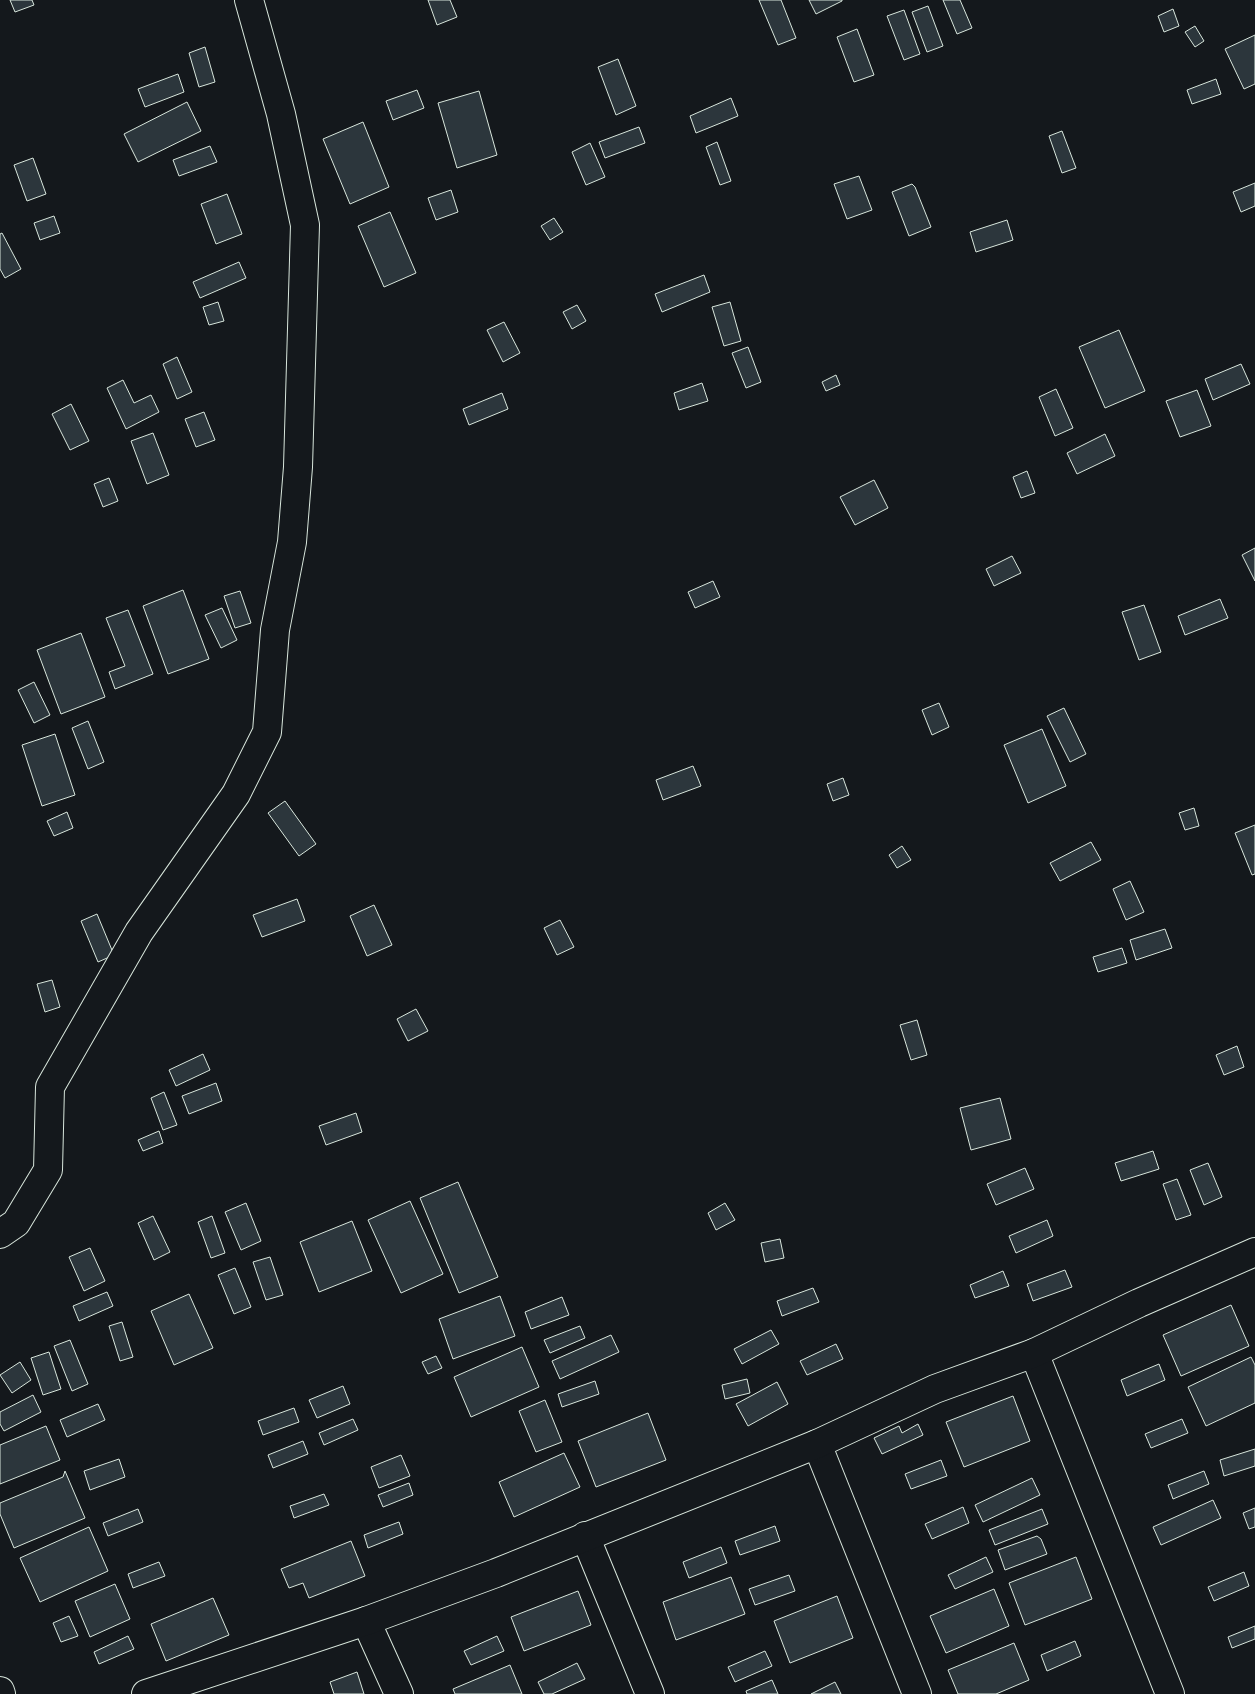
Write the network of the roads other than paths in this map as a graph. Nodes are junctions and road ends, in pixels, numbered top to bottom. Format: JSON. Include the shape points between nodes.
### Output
{"nodes":[{"id":1,"x":249,"y":0,"type":"edge"},
{"id":2,"x":0,"y":1234,"type":"edge"},
{"id":3,"x":1254,"y":1255,"type":"edge"},
{"id":4,"x":1034,"y":1353,"type":"junction"},
{"id":5,"x":817,"y":1444,"type":"junction"},
{"id":6,"x":585,"y":1536,"type":"junction"},
{"id":7,"x":366,"y":1621,"type":"junction"},
{"id":8,"x":146,"y":1694,"type":"edge"},
{"id":9,"x":399,"y":1694,"type":"edge"},
{"id":10,"x":650,"y":1694,"type":"edge"},
{"id":11,"x":917,"y":1694,"type":"edge"},
{"id":12,"x":1170,"y":1694,"type":"edge"}],
"edges":[{"from":1,"to":2,"type":"street","via":[[281,114],[306,225],[298,467],[292,542],[275,630],[267,732],[236,794],[138,932],[50,1087],[48,1170],[16,1223]]},
{"from":3,"to":4,"type":"street","via":[[1139,1303]]},
{"from":4,"to":5,"type":"street","via":[[935,1389]]},
{"from":4,"to":12,"type":"street"},
{"from":5,"to":6,"type":"street"},
{"from":5,"to":11,"type":"street"},
{"from":6,"to":7,"type":"street","via":[[496,1574]]},
{"from":6,"to":10,"type":"street"},
{"from":7,"to":8,"type":"street"},
{"from":7,"to":9,"type":"street"}]}
